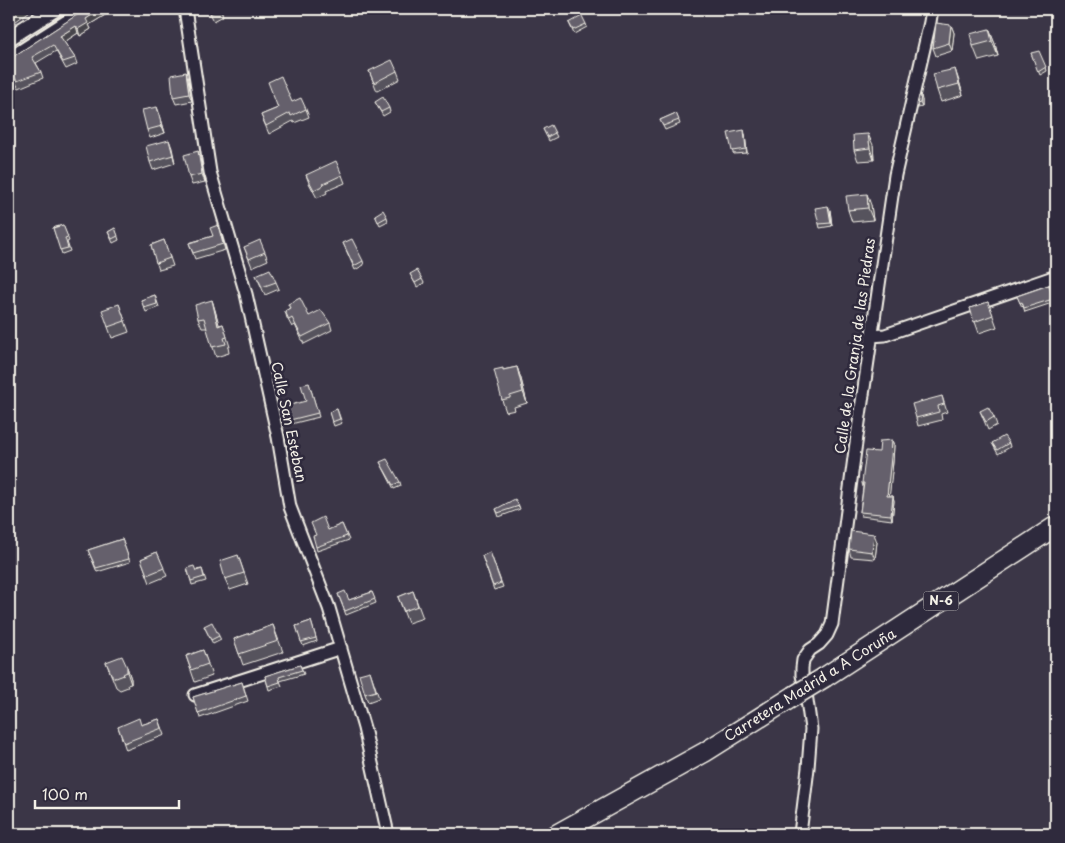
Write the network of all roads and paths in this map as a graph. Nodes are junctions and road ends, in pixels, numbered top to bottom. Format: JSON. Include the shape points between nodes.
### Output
{"nodes":[{"id":1,"x":55,"y":9,"type":"edge"},
{"id":2,"x":85,"y":9,"type":"edge"},
{"id":3,"x":185,"y":9,"type":"edge"},
{"id":4,"x":932,"y":9,"type":"edge"},
{"id":5,"x":9,"y":38,"type":"edge"},
{"id":6,"x":9,"y":58,"type":"edge"},
{"id":7,"x":1056,"y":276,"type":"edge"},
{"id":8,"x":871,"y":336,"type":"junction"},
{"id":9,"x":1056,"y":526,"type":"edge"},
{"id":10,"x":341,"y":648,"type":"junction"},
{"id":11,"x":195,"y":695,"type":"edge"},
{"id":12,"x":388,"y":834,"type":"edge"},
{"id":13,"x":557,"y":834,"type":"edge"},
{"id":14,"x":800,"y":834,"type":"edge"}],
"edges":[{"from":1,"to":5,"type":"street"},
{"from":2,"to":6,"type":"street"},
{"from":3,"to":10,"type":"street","name":"Calle San Esteban","via":[[210,172],[246,294],[290,507]]},
{"from":4,"to":8,"type":"street","name":"Calle de la Granja de las Piedras","via":[[895,175]]},
{"from":7,"to":8,"type":"street","via":[[884,335]]},
{"from":8,"to":14,"type":"street","name":"Calle de la Granja de las Piedras","via":[[832,624],[827,635],[803,660],[802,675],[811,728]]},
{"from":9,"to":13,"type":"highway","name":"Carretera Madrid a A Coruña","number":"N-6","bridge":true,"via":[[705,752]]},
{"from":10,"to":11,"type":"street"},
{"from":10,"to":12,"type":"street","name":"Calle San Esteban","via":[[364,728]]}]}
